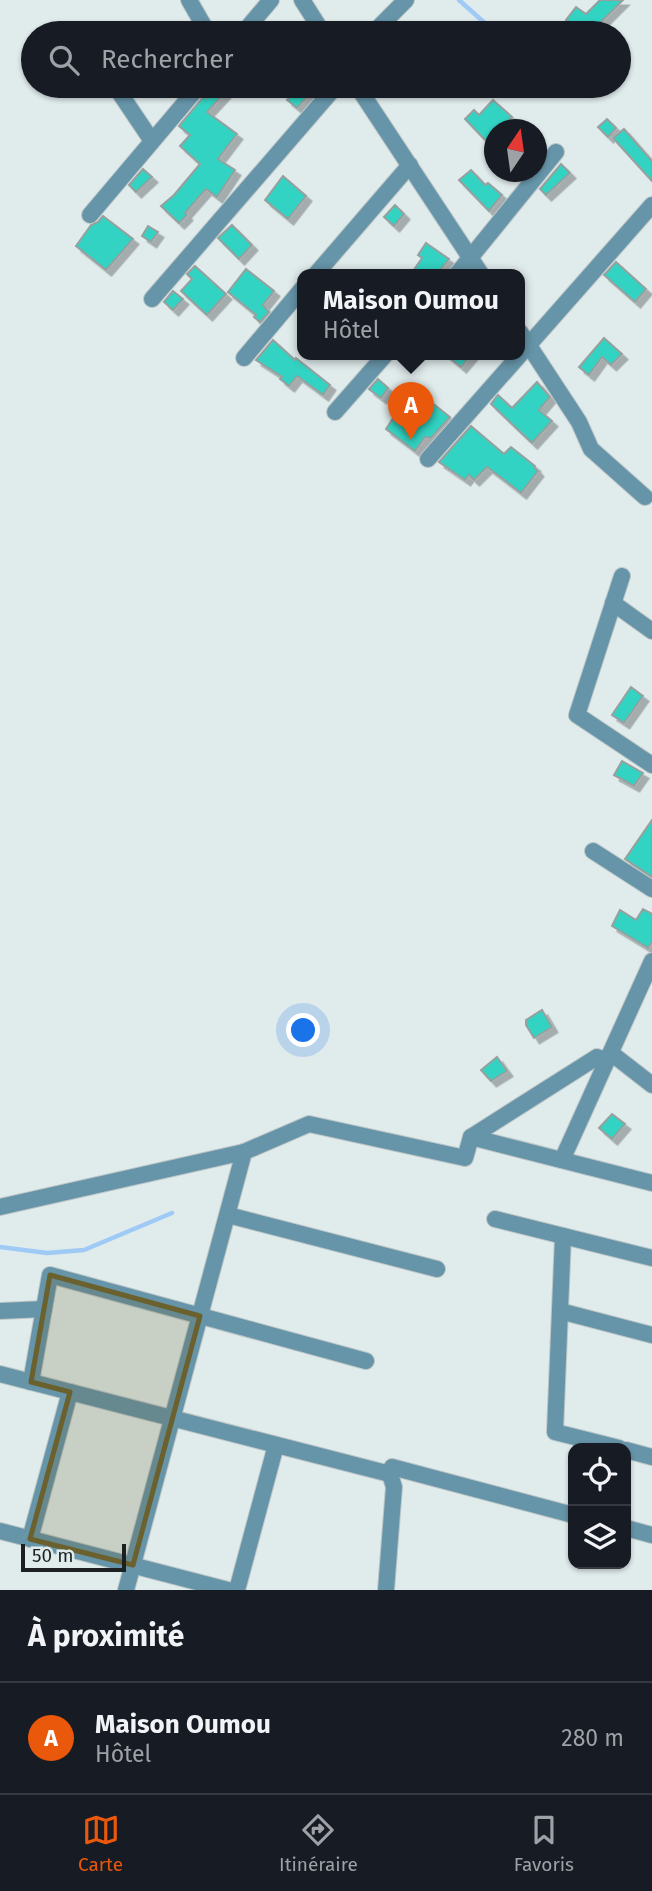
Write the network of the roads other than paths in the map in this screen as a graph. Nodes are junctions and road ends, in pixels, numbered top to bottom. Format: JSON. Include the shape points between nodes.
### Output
{"nodes":[{"id":1,"x":189,"y":0,"type":"edge"},
{"id":2,"x":271,"y":0,"type":"edge"},
{"id":3,"x":302,"y":0,"type":"edge"},
{"id":4,"x":406,"y":0,"type":"edge"},
{"id":5,"x":201,"y":21,"type":"edge"},
{"id":6,"x":253,"y":21,"type":"edge"},
{"id":7,"x":315,"y":21,"type":"edge"},
{"id":8,"x":385,"y":21,"type":"edge"},
{"id":9,"x":123,"y":98,"type":"edge"},
{"id":10,"x":189,"y":98,"type":"edge"},
{"id":11,"x":326,"y":98,"type":"edge"},
{"id":12,"x":365,"y":98,"type":"edge"},
{"id":13,"x":152,"y":141,"type":"junction"},
{"id":14,"x":556,"y":152,"type":"dead end"},
{"id":15,"x":410,"y":165,"type":"junction"},
{"id":16,"x":652,"y":205,"type":"edge"},
{"id":17,"x":90,"y":215,"type":"dead end"},
{"id":18,"x":471,"y":258,"type":"junction"},
{"id":19,"x":320,"y":269,"type":"edge"},
{"id":20,"x":461,"y":269,"type":"edge"},
{"id":21,"x":478,"y":269,"type":"edge"},
{"id":22,"x":297,"y":296,"type":"edge"},
{"id":23,"x":152,"y":299,"type":"dead end"},
{"id":24,"x":525,"y":337,"type":"edge"},
{"id":25,"x":525,"y":340,"type":"edge"},
{"id":26,"x":244,"y":358,"type":"dead end"},
{"id":27,"x":381,"y":360,"type":"edge"},
{"id":28,"x":507,"y":360,"type":"edge"},
{"id":29,"x":335,"y":412,"type":"dead end"},
{"id":30,"x":428,"y":459,"type":"dead end"},
{"id":31,"x":645,"y":497,"type":"dead end"},
{"id":32,"x":622,"y":576,"type":"dead end"},
{"id":33,"x":613,"y":603,"type":"junction"},
{"id":34,"x":652,"y":631,"type":"edge"},
{"id":35,"x":652,"y":765,"type":"edge"},
{"id":36,"x":593,"y":851,"type":"dead end"},
{"id":37,"x":652,"y":889,"type":"edge"},
{"id":38,"x":651,"y":965,"type":"edge"},
{"id":39,"x":609,"y":1057,"type":"junction"},
{"id":40,"x":652,"y":1085,"type":"edge"},
{"id":41,"x":471,"y":1137,"type":"junction"},
{"id":42,"x":244,"y":1152,"type":"junction"},
{"id":43,"x":562,"y":1160,"type":"junction"},
{"id":44,"x":652,"y":1183,"type":"edge"},
{"id":45,"x":0,"y":1208,"type":"edge"},
{"id":46,"x":228,"y":1215,"type":"junction"},
{"id":47,"x":495,"y":1219,"type":"dead end"},
{"id":48,"x":563,"y":1236,"type":"junction"},
{"id":49,"x":652,"y":1258,"type":"edge"},
{"id":50,"x":437,"y":1269,"type":"dead end"},
{"id":51,"x":44,"y":1309,"type":"junction"},
{"id":52,"x":0,"y":1311,"type":"edge"},
{"id":53,"x":560,"y":1311,"type":"junction"},
{"id":54,"x":200,"y":1316,"type":"junction"},
{"id":55,"x":652,"y":1335,"type":"edge"},
{"id":56,"x":366,"y":1361,"type":"dead end"},
{"id":57,"x":0,"y":1374,"type":"edge"},
{"id":58,"x":31,"y":1382,"type":"junction"},
{"id":59,"x":70,"y":1392,"type":"junction"},
{"id":60,"x":173,"y":1418,"type":"junction"},
{"id":61,"x":600,"y":1443,"type":"edge"},
{"id":62,"x":276,"y":1445,"type":"junction"},
{"id":63,"x":631,"y":1451,"type":"edge"},
{"id":64,"x":652,"y":1457,"type":"edge"},
{"id":65,"x":390,"y":1474,"type":"junction"},
{"id":66,"x":568,"y":1514,"type":"edge"},
{"id":67,"x":631,"y":1529,"type":"edge"},
{"id":68,"x":0,"y":1531,"type":"edge"},
{"id":69,"x":651,"y":1532,"type":"edge"},
{"id":70,"x":30,"y":1539,"type":"junction"},
{"id":71,"x":133,"y":1565,"type":"junction"},
{"id":72,"x":126,"y":1590,"type":"edge"},
{"id":73,"x":229,"y":1590,"type":"edge"},
{"id":74,"x":237,"y":1590,"type":"edge"},
{"id":75,"x":386,"y":1590,"type":"edge"}],
"edges":[{"from":1,"to":5,"type":"street"},
{"from":2,"to":6,"type":"street"},
{"from":3,"to":7,"type":"street"},
{"from":4,"to":8,"type":"street"},
{"from":9,"to":13,"type":"street"},
{"from":10,"to":13,"type":"street"},
{"from":11,"to":23,"type":"street"},
{"from":12,"to":15,"type":"street"},
{"from":13,"to":17,"type":"street"},
{"from":14,"to":18,"type":"street"},
{"from":15,"to":18,"type":"street"},
{"from":15,"to":19,"type":"street"},
{"from":16,"to":24,"type":"street"},
{"from":18,"to":20,"type":"street"},
{"from":18,"to":21,"type":"street"},
{"from":22,"to":26,"type":"street"},
{"from":25,"to":31,"type":"street","via":[[579,422],[591,449]]},
{"from":27,"to":29,"type":"street"},
{"from":28,"to":30,"type":"street"},
{"from":32,"to":33,"type":"street"},
{"from":33,"to":34,"type":"street"},
{"from":33,"to":35,"type":"street","via":[[577,715]]},
{"from":36,"to":37,"type":"street"},
{"from":38,"to":39,"type":"street"},
{"from":39,"to":40,"type":"street"},
{"from":39,"to":41,"type":"street","via":[[597,1058]]},
{"from":39,"to":43,"type":"street"},
{"from":41,"to":42,"type":"street","via":[[466,1158],[309,1124]]},
{"from":41,"to":43,"type":"street"},
{"from":42,"to":45,"type":"street"},
{"from":42,"to":46,"type":"street"},
{"from":43,"to":44,"type":"street"},
{"from":46,"to":50,"type":"street"},
{"from":46,"to":54,"type":"street"},
{"from":47,"to":48,"type":"street"},
{"from":48,"to":49,"type":"street"},
{"from":48,"to":53,"type":"street"},
{"from":51,"to":52,"type":"street"},
{"from":51,"to":54,"type":"street","via":[[50,1275]]},
{"from":51,"to":58,"type":"street"},
{"from":53,"to":55,"type":"street"},
{"from":53,"to":61,"type":"street","via":[[555,1432]]},
{"from":54,"to":56,"type":"street"},
{"from":54,"to":60,"type":"street"},
{"from":57,"to":58,"type":"street"},
{"from":58,"to":59,"type":"street"},
{"from":59,"to":60,"type":"street"},
{"from":59,"to":70,"type":"street"},
{"from":60,"to":62,"type":"street"},
{"from":60,"to":71,"type":"street"},
{"from":62,"to":65,"type":"street"},
{"from":62,"to":74,"type":"street"},
{"from":63,"to":64,"type":"street"},
{"from":65,"to":66,"type":"street","via":[[392,1467]]},
{"from":65,"to":75,"type":"street","via":[[394,1487]]},
{"from":67,"to":69,"type":"street"},
{"from":68,"to":70,"type":"street"},
{"from":70,"to":71,"type":"street"},
{"from":71,"to":72,"type":"street"},
{"from":71,"to":73,"type":"street"}]}
